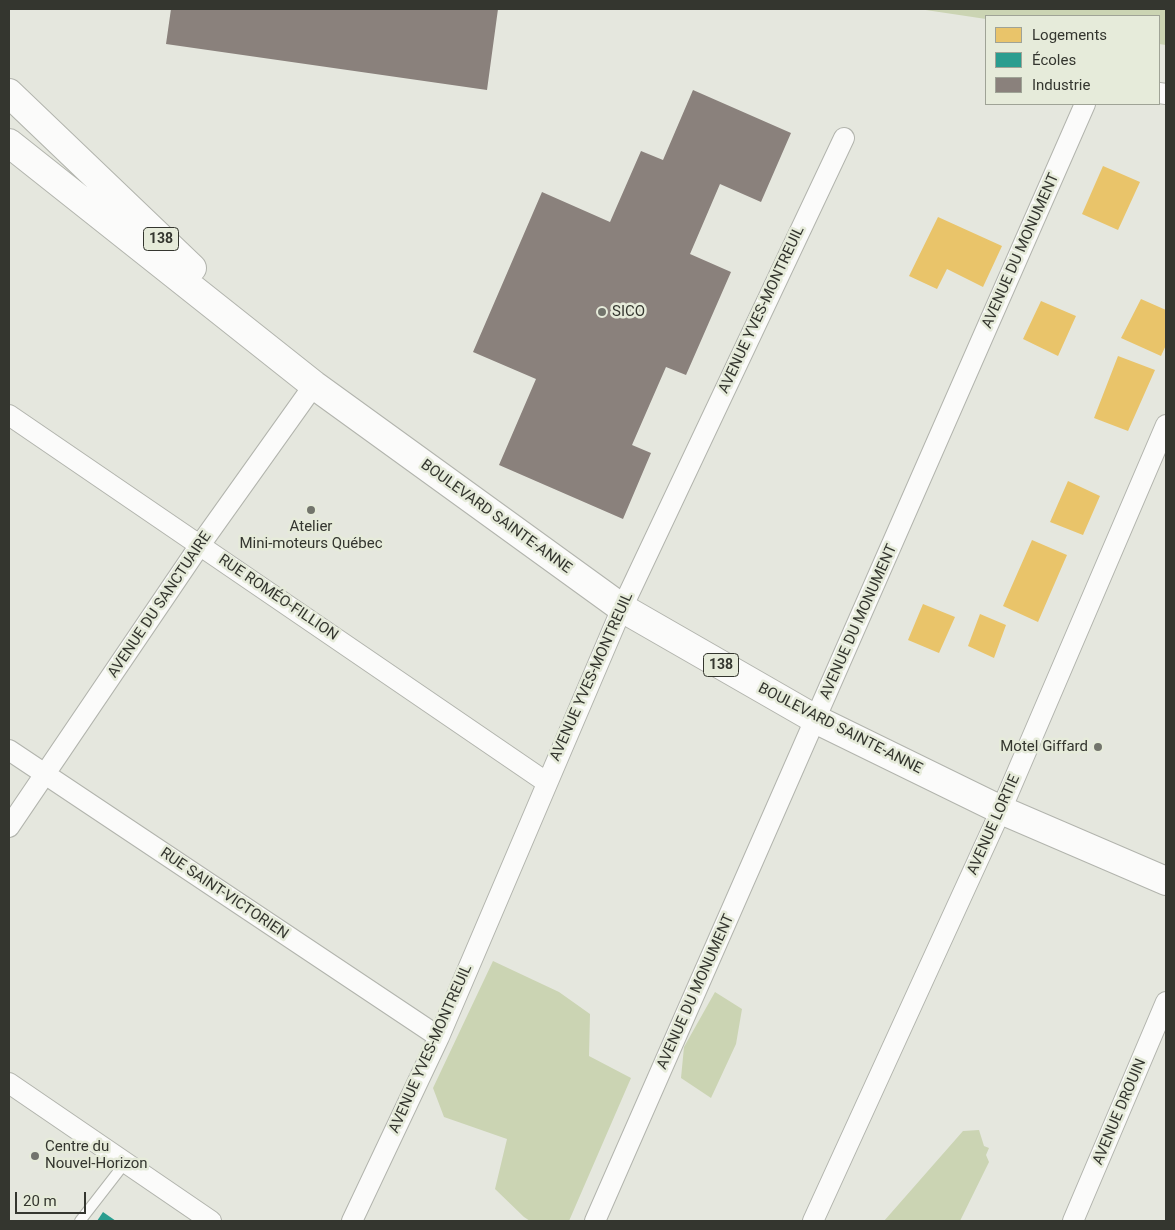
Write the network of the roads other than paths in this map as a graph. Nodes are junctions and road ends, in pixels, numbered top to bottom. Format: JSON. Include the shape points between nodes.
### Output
{"nodes":[{"id":1,"x":9,"y":93,"type":"edge"},
{"id":2,"x":1085,"y":105,"type":"edge"},
{"id":3,"x":844,"y":138,"type":"dead end"},
{"id":4,"x":9,"y":143,"type":"edge"},
{"id":5,"x":314,"y":385,"type":"junction"},
{"id":6,"x":9,"y":415,"type":"edge"},
{"id":7,"x":1166,"y":425,"type":"edge"},
{"id":8,"x":200,"y":545,"type":"junction"},
{"id":9,"x":622,"y":608,"type":"junction"},
{"id":10,"x":817,"y":720,"type":"junction"},
{"id":11,"x":9,"y":750,"type":"edge"},
{"id":12,"x":45,"y":774,"type":"junction"},
{"id":13,"x":546,"y":782,"type":"junction"},
{"id":14,"x":1001,"y":810,"type":"junction"},
{"id":15,"x":9,"y":827,"type":"edge"},
{"id":16,"x":1166,"y":881,"type":"edge"},
{"id":17,"x":1166,"y":1002,"type":"edge"},
{"id":18,"x":439,"y":1037,"type":"junction"},
{"id":19,"x":9,"y":1084,"type":"edge"},
{"id":20,"x":124,"y":1163,"type":"junction"},
{"id":21,"x":80,"y":1221,"type":"edge"},
{"id":22,"x":211,"y":1221,"type":"edge"},
{"id":23,"x":352,"y":1221,"type":"edge"},
{"id":24,"x":595,"y":1221,"type":"edge"},
{"id":25,"x":813,"y":1221,"type":"edge"},
{"id":26,"x":1073,"y":1221,"type":"edge"}],
"edges":[{"from":1,"to":5,"type":"main road","name":"BOULEVARD SAINTE-ANNE","number":"138"},
{"from":2,"to":10,"type":"street","name":"AVENUE DU MONUMENT"},
{"from":3,"to":9,"type":"street","name":"AVENUE YVES-MONTREUIL"},
{"from":4,"to":5,"type":"main road","name":"BOULEVARD SAINTE-ANNE","number":"138"},
{"from":5,"to":8,"type":"street","name":"AVENUE DU SANCTUAIRE"},
{"from":5,"to":9,"type":"main road","name":"BOULEVARD SAINTE-ANNE","number":"138"},
{"from":6,"to":8,"type":"street","name":"RUE ROMÉO-FILLION"},
{"from":7,"to":14,"type":"street","name":"AVENUE LORTIE"},
{"from":8,"to":12,"type":"street","name":"AVENUE DU SANCTUAIRE"},
{"from":8,"to":13,"type":"street","name":"RUE ROMÉO-FILLION"},
{"from":9,"to":10,"type":"main road","name":"BOULEVARD SAINTE-ANNE","number":"138"},
{"from":9,"to":13,"type":"street","name":"AVENUE YVES-MONTREUIL"},
{"from":10,"to":14,"type":"main road","name":"BOULEVARD SAINTE-ANNE","number":"138"},
{"from":10,"to":24,"type":"street","name":"AVENUE DU MONUMENT"},
{"from":11,"to":12,"type":"street","name":"RUE SAINT-VICTORIEN"},
{"from":12,"to":15,"type":"street","name":"AVENUE DU SANCTUAIRE"},
{"from":12,"to":18,"type":"street","name":"RUE SAINT-VICTORIEN"},
{"from":13,"to":18,"type":"street","name":"AVENUE YVES-MONTREUIL"},
{"from":14,"to":16,"type":"main road","name":"BOULEVARD SAINTE-ANNE","number":"138"},
{"from":14,"to":25,"type":"street","name":"AVENUE LORTIE"},
{"from":17,"to":26,"type":"street","name":"AVENUE DROUIN"},
{"from":18,"to":23,"type":"street","name":"AVENUE YVES-MONTREUIL"},
{"from":19,"to":20,"type":"street"},
{"from":20,"to":21,"type":"lane"},
{"from":20,"to":22,"type":"street"}]}
